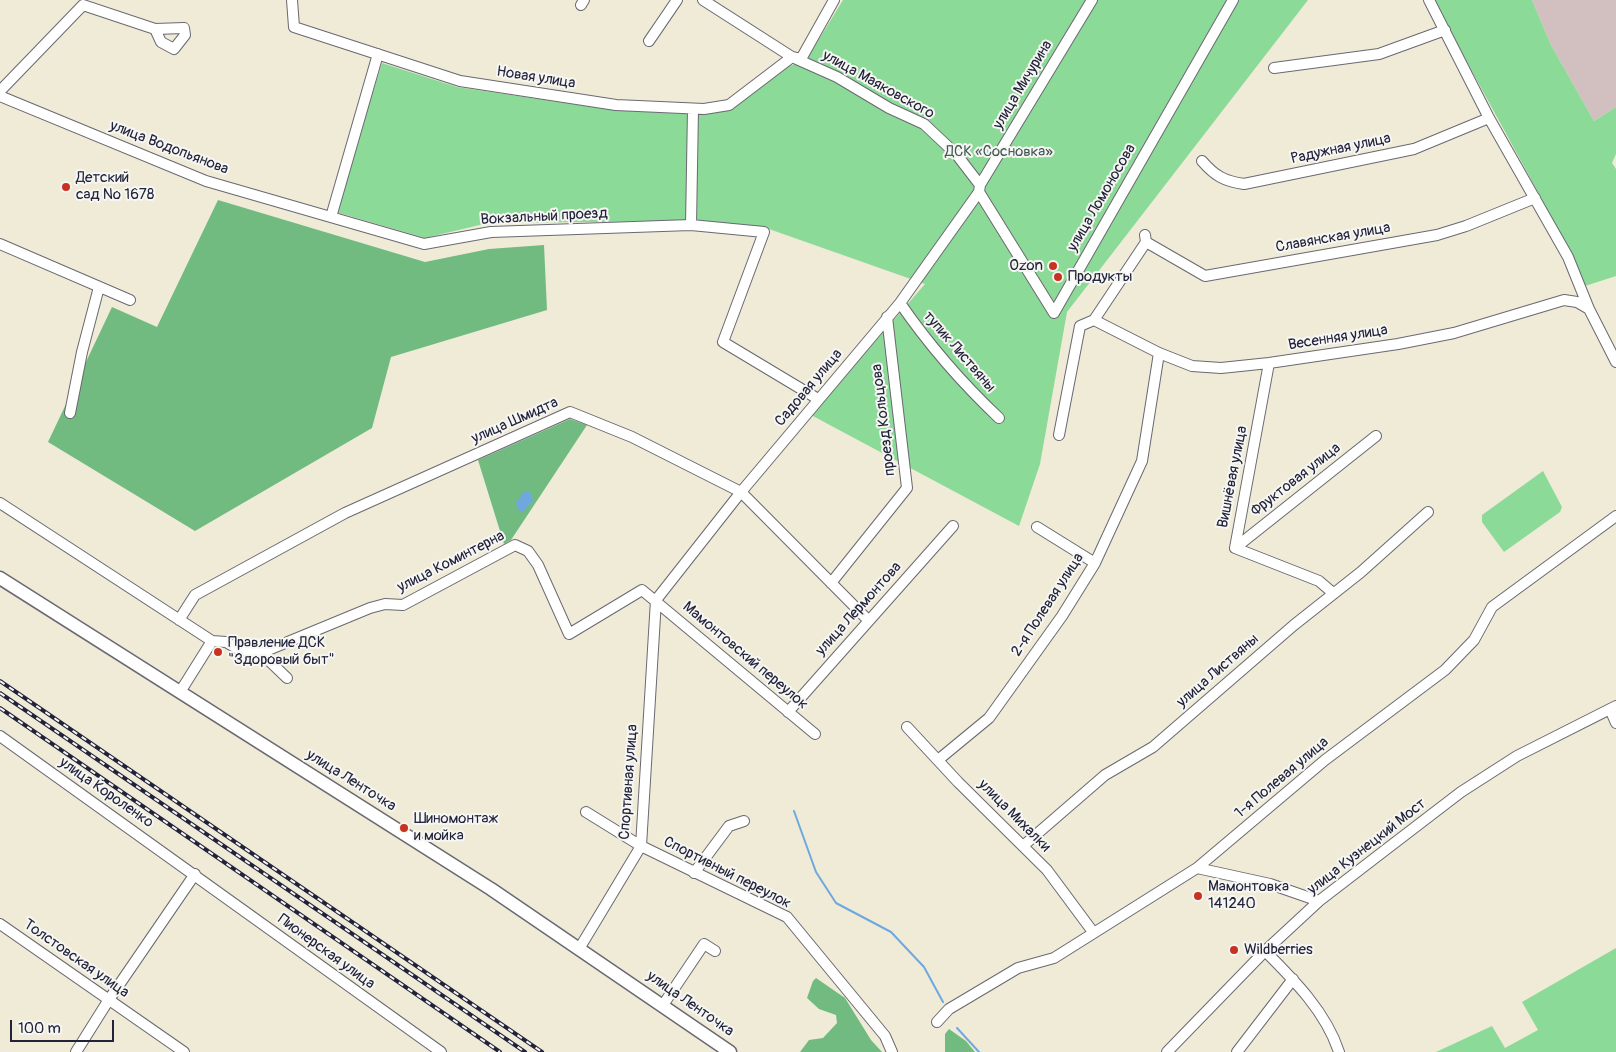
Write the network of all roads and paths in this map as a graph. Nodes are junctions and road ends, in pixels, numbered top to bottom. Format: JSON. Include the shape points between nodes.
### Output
{"nodes":[{"id":1,"x":292,"y":0,"type":"edge"},
{"id":2,"x":677,"y":0,"type":"edge"},
{"id":3,"x":703,"y":0,"type":"edge"},
{"id":4,"x":834,"y":0,"type":"edge"},
{"id":5,"x":1092,"y":0,"type":"edge"},
{"id":6,"x":1233,"y":0,"type":"edge"},
{"id":7,"x":1429,"y":0,"type":"edge"},
{"id":8,"x":155,"y":29,"type":"dead end"},
{"id":9,"x":1445,"y":30,"type":"junction"},
{"id":10,"x":649,"y":41,"type":"dead end"},
{"id":11,"x":378,"y":54,"type":"junction"},
{"id":12,"x":792,"y":57,"type":"junction"},
{"id":13,"x":1274,"y":68,"type":"dead end"},
{"id":14,"x":0,"y":91,"type":"edge"},
{"id":15,"x":0,"y":96,"type":"edge"},
{"id":16,"x":693,"y":109,"type":"junction"},
{"id":17,"x":1489,"y":118,"type":"junction"},
{"id":18,"x":1202,"y":161,"type":"dead end"},
{"id":19,"x":980,"y":188,"type":"junction"},
{"id":20,"x":1535,"y":198,"type":"junction"},
{"id":21,"x":331,"y":217,"type":"junction"},
{"id":22,"x":691,"y":225,"type":"junction"},
{"id":23,"x":0,"y":244,"type":"edge"},
{"id":24,"x":99,"y":287,"type":"junction"},
{"id":25,"x":130,"y":300,"type":"dead end"},
{"id":26,"x":900,"y":304,"type":"junction"},
{"id":27,"x":1589,"y":310,"type":"junction"},
{"id":28,"x":887,"y":318,"type":"junction"},
{"id":29,"x":1094,"y":320,"type":"junction"},
{"id":30,"x":1159,"y":353,"type":"junction"},
{"id":31,"x":1616,"y":362,"type":"edge"},
{"id":32,"x":1269,"y":363,"type":"junction"},
{"id":33,"x":818,"y":399,"type":"junction"},
{"id":34,"x":70,"y":413,"type":"dead end"},
{"id":35,"x":998,"y":418,"type":"dead end"},
{"id":36,"x":1060,"y":435,"type":"dead end"},
{"id":37,"x":1376,"y":436,"type":"dead end"},
{"id":38,"x":742,"y":492,"type":"junction"},
{"id":39,"x":0,"y":502,"type":"edge"},
{"id":40,"x":1428,"y":512,"type":"dead end"},
{"id":41,"x":1616,"y":516,"type":"edge"},
{"id":42,"x":953,"y":526,"type":"dead end"},
{"id":43,"x":1037,"y":527,"type":"dead end"},
{"id":44,"x":1235,"y":548,"type":"junction"},
{"id":45,"x":1095,"y":563,"type":"junction"},
{"id":46,"x":0,"y":578,"type":"edge"},
{"id":47,"x":832,"y":583,"type":"junction"},
{"id":48,"x":1333,"y":593,"type":"junction"},
{"id":49,"x":656,"y":600,"type":"junction"},
{"id":50,"x":179,"y":620,"type":"junction"},
{"id":51,"x":868,"y":620,"type":"junction"},
{"id":52,"x":212,"y":641,"type":"junction"},
{"id":53,"x":261,"y":653,"type":"junction"},
{"id":54,"x":287,"y":678,"type":"dead end"},
{"id":55,"x":180,"y":692,"type":"junction"},
{"id":56,"x":1613,"y":708,"type":"edge"},
{"id":57,"x":788,"y":712,"type":"junction"},
{"id":58,"x":1616,"y":723,"type":"edge"},
{"id":59,"x":907,"y":727,"type":"dead end"},
{"id":60,"x":815,"y":734,"type":"dead end"},
{"id":61,"x":0,"y":736,"type":"edge"},
{"id":62,"x":938,"y":760,"type":"junction"},
{"id":63,"x":586,"y":812,"type":"dead end"},
{"id":64,"x":744,"y":821,"type":"dead end"},
{"id":65,"x":641,"y":846,"type":"junction"},
{"id":66,"x":1023,"y":846,"type":"junction"},
{"id":67,"x":1198,"y":868,"type":"junction"},
{"id":68,"x":694,"y":873,"type":"junction"},
{"id":69,"x":196,"y":874,"type":"junction"},
{"id":70,"x":1319,"y":901,"type":"junction"},
{"id":71,"x":0,"y":924,"type":"edge"},
{"id":72,"x":1093,"y":932,"type":"junction"},
{"id":73,"x":579,"y":949,"type":"junction"},
{"id":74,"x":715,"y":951,"type":"dead end"},
{"id":75,"x":1265,"y":951,"type":"junction"},
{"id":76,"x":1293,"y":979,"type":"junction"},
{"id":77,"x":108,"y":1001,"type":"junction"},
{"id":78,"x":663,"y":1005,"type":"junction"},
{"id":79,"x":937,"y":1022,"type":"dead end"},
{"id":80,"x":76,"y":1052,"type":"edge"},
{"id":81,"x":184,"y":1052,"type":"edge"},
{"id":82,"x":441,"y":1052,"type":"edge"},
{"id":83,"x":730,"y":1052,"type":"edge"},
{"id":84,"x":892,"y":1052,"type":"edge"},
{"id":85,"x":1167,"y":1052,"type":"edge"},
{"id":86,"x":1237,"y":1052,"type":"edge"},
{"id":87,"x":1339,"y":1052,"type":"edge"}],
"edges":[{"from":1,"to":11,"type":"street","name":"Новая улица","via":[[294,27]]},
{"from":2,"to":10,"type":"street"},
{"from":3,"to":12,"type":"street"},
{"from":4,"to":12,"type":"street","name":"Новая улица","via":[[801,59]]},
{"from":5,"to":19,"type":"street","name":"улица Мичурина"},
{"from":6,"to":19,"type":"street","name":"улица Ломоносова","via":[[1054,313]]},
{"from":7,"to":9,"type":"street"},
{"from":8,"to":14,"type":"street","via":[[83,5]]},
{"from":9,"to":13,"type":"street","via":[[1379,54]]},
{"from":9,"to":17,"type":"street"},
{"from":11,"to":16,"type":"street","name":"Новая улица","via":[[460,81],[616,105]]},
{"from":11,"to":21,"type":"street"},
{"from":12,"to":16,"type":"street","name":"Новая улица","via":[[728,105]]},
{"from":12,"to":19,"type":"street","name":"улица Маяковского","via":[[837,76],[889,108],[924,124],[958,155]]},
{"from":15,"to":21,"type":"street","name":"улица Водопьянова","via":[[206,181]]},
{"from":16,"to":22,"type":"street"},
{"from":17,"to":18,"type":"street","name":"Радужная улица","via":[[1414,148],[1244,184],[1228,182],[1214,175]]},
{"from":17,"to":20,"type":"street"},
{"from":19,"to":26,"type":"street","name":"Садовая улица"},
{"from":20,"to":27,"type":"street","via":[[1568,257]]},
{"from":20,"to":29,"type":"street","name":"Славянская улица","via":[[1437,235],[1205,276],[1146,239]]},
{"from":21,"to":22,"type":"street","name":"Вокзальный проезд","via":[[424,244],[490,232]]},
{"from":22,"to":33,"type":"street","name":"Вокзальный проезд","via":[[764,232],[723,342]]},
{"from":23,"to":24,"type":"street"},
{"from":24,"to":25,"type":"street"},
{"from":24,"to":34,"type":"street"},
{"from":26,"to":28,"type":"street","name":"Садовая улица"},
{"from":26,"to":35,"type":"street","name":"тупик Листвяны","via":[[969,390]]},
{"from":27,"to":31,"type":"street"},
{"from":27,"to":32,"type":"street","name":"Весенняя улица","via":[[1577,302],[1564,300],[1454,333]]},
{"from":28,"to":33,"type":"street","name":"Садовая улица"},
{"from":28,"to":47,"type":"street","name":"проезд Кольцова","via":[[907,488]]},
{"from":29,"to":30,"type":"street","name":"Весенняя улица"},
{"from":29,"to":36,"type":"street","via":[[1080,326]]},
{"from":30,"to":32,"type":"street","name":"Весенняя улица","via":[[1192,366],[1221,368]]},
{"from":30,"to":45,"type":"street","name":"2-я Полевая улица","via":[[1142,461]]},
{"from":32,"to":44,"type":"street","name":"Вишнёвая улица"},
{"from":33,"to":38,"type":"street","name":"Садовая улица"},
{"from":37,"to":44,"type":"street","name":"Фруктовая улица"},
{"from":38,"to":47,"type":"street","name":"улица Шмидта"},
{"from":38,"to":49,"type":"street","name":"Садовая улица"},
{"from":38,"to":50,"type":"street","name":"улица Шмидта","via":[[632,437],[570,412],[345,513],[195,595]]},
{"from":39,"to":50,"type":"street"},
{"from":40,"to":48,"type":"street","name":"улица Листвяны"},
{"from":41,"to":67,"type":"street","name":"1-я Полевая улица","via":[[1492,607],[1474,640],[1445,670],[1325,760]]},
{"from":42,"to":51,"type":"street","name":"улица Лермонтова"},
{"from":43,"to":45,"type":"street"},
{"from":44,"to":48,"type":"street","name":"Вишнёвая улица","via":[[1319,581]]},
{"from":45,"to":62,"type":"street","name":"2-я Полевая улица","via":[[1062,616],[989,718]]},
{"from":46,"to":55,"type":"main road","name":"улица Ленточка"},
{"from":47,"to":51,"type":"street","name":"улица Шмидта"},
{"from":48,"to":66,"type":"street","name":"улица Листвяны","via":[[1153,747],[1106,775]]},
{"from":49,"to":53,"type":"street","name":"улица Коминтерна","via":[[642,590],[569,634],[538,566],[528,551],[515,545],[403,605],[385,604],[370,608]]},
{"from":49,"to":57,"type":"street","name":"Мамонтовский переулок"},
{"from":49,"to":65,"type":"street","name":"Спортивная улица"},
{"from":50,"to":52,"type":"street"},
{"from":51,"to":57,"type":"street","name":"улица Лермонтова"},
{"from":52,"to":53,"type":"street"},
{"from":52,"to":55,"type":"street"},
{"from":53,"to":54,"type":"street"},
{"from":55,"to":73,"type":"main road","name":"улица Ленточка","via":[[486,886]]},
{"from":56,"to":58,"type":"street"},
{"from":56,"to":70,"type":"street","name":"улица Кузнецкий Мост","via":[[1517,756],[1485,777]]},
{"from":57,"to":60,"type":"street","name":"Мамонтовский переулок"},
{"from":59,"to":62,"type":"street","name":"улица Михалки"},
{"from":61,"to":69,"type":"street","name":"улица Короленко"},
{"from":62,"to":66,"type":"street","name":"улица Михалки"},
{"from":63,"to":65,"type":"street","name":"Спортивный переулок"},
{"from":64,"to":68,"type":"street","via":[[729,826]]},
{"from":65,"to":68,"type":"street","name":"Спортивный переулок"},
{"from":65,"to":73,"type":"street","name":"Спортивная улица"},
{"from":66,"to":72,"type":"street","name":"улица Михалки","via":[[1047,870]]},
{"from":67,"to":70,"type":"street","via":[[1270,884]]},
{"from":67,"to":72,"type":"street","name":"1-я Полевая улица"},
{"from":68,"to":84,"type":"street","name":"Спортивный переулок","via":[[786,917],[885,1036]]},
{"from":69,"to":77,"type":"street"},
{"from":69,"to":82,"type":"street","name":"Пионерская улица"},
{"from":70,"to":75,"type":"street","name":"улица Кузнецкий Мост"},
{"from":71,"to":77,"type":"street","name":"Толстовская улица"},
{"from":72,"to":79,"type":"street","name":"1-я Полевая улица","via":[[1054,958],[1018,968],[949,1008]]},
{"from":73,"to":78,"type":"main road","name":"улица Ленточка"},
{"from":74,"to":78,"type":"street","via":[[704,944]]},
{"from":75,"to":76,"type":"street"},
{"from":75,"to":85,"type":"street","name":"улица Кузнецкий Мост"},
{"from":76,"to":86,"type":"street"},
{"from":76,"to":87,"type":"street","via":[[1320,1012]]},
{"from":77,"to":80,"type":"street"},
{"from":77,"to":81,"type":"street","name":"Толстовская улица"},
{"from":78,"to":83,"type":"main road","name":"улица Ленточка"}]}
